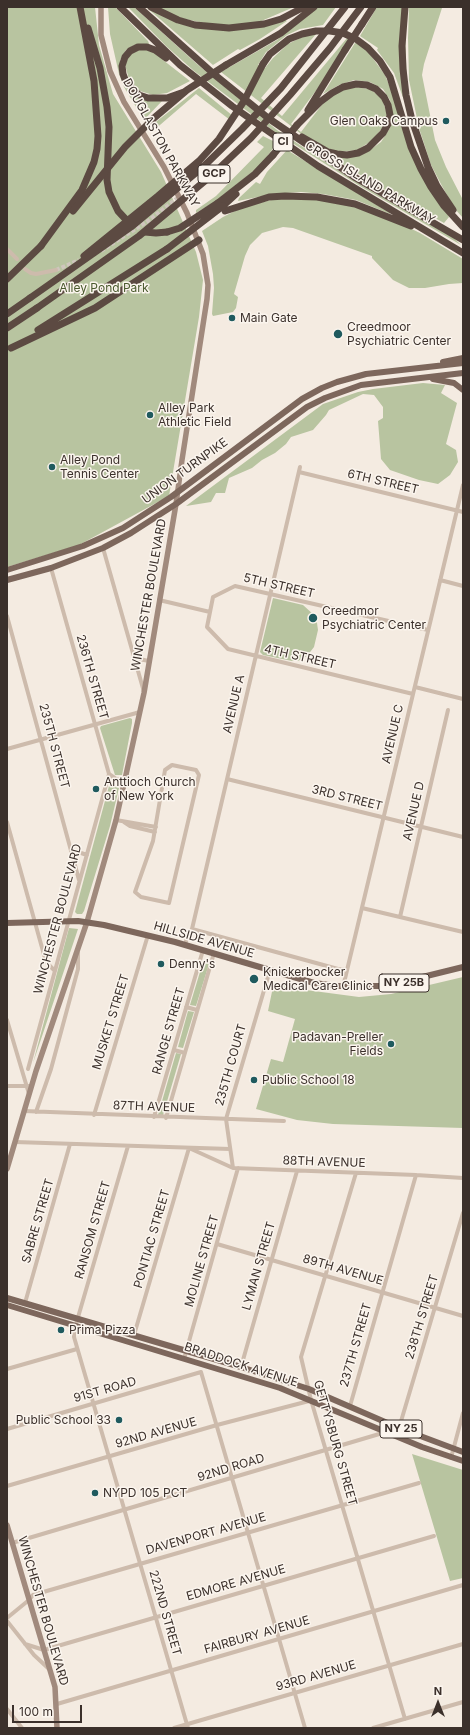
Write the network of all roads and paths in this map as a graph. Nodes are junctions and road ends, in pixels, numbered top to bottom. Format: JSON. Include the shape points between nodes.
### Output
{"nodes":[{"id":1,"x":81,"y":7,"type":"edge"},
{"id":2,"x":101,"y":7,"type":"edge"},
{"id":3,"x":120,"y":7,"type":"edge"},
{"id":4,"x":139,"y":7,"type":"edge"},
{"id":5,"x":151,"y":7,"type":"edge"},
{"id":6,"x":304,"y":7,"type":"edge"},
{"id":7,"x":314,"y":7,"type":"edge"},
{"id":8,"x":345,"y":7,"type":"edge"},
{"id":9,"x":361,"y":7,"type":"edge"},
{"id":10,"x":374,"y":7,"type":"edge"},
{"id":11,"x":405,"y":7,"type":"edge"},
{"id":12,"x":206,"y":87,"type":"junction"},
{"id":13,"x":187,"y":90,"type":"junction"},
{"id":14,"x":318,"y":100,"type":"junction"},
{"id":15,"x":268,"y":118,"type":"junction"},
{"id":16,"x":222,"y":207,"type":"junction"},
{"id":17,"x":463,"y":223,"type":"edge"},
{"id":18,"x":463,"y":227,"type":"edge"},
{"id":19,"x":199,"y":240,"type":"junction"},
{"id":20,"x":463,"y":240,"type":"edge"},
{"id":21,"x":41,"y":246,"type":"junction"},
{"id":22,"x":7,"y":249,"type":"edge"},
{"id":23,"x":463,"y":253,"type":"edge"},
{"id":24,"x":17,"y":259,"type":"dead end"},
{"id":25,"x":25,"y":269,"type":"dead end"},
{"id":26,"x":56,"y":270,"type":"tunnel mouth"},
{"id":27,"x":7,"y":279,"type":"edge"},
{"id":28,"x":30,"y":298,"type":"junction"},
{"id":29,"x":7,"y":314,"type":"edge"},
{"id":30,"x":7,"y":328,"type":"edge"},
{"id":31,"x":9,"y":349,"type":"edge"},
{"id":32,"x":463,"y":358,"type":"edge"},
{"id":33,"x":463,"y":364,"type":"edge"},
{"id":34,"x":417,"y":368,"type":"junction"},
{"id":35,"x":463,"y":373,"type":"edge"},
{"id":36,"x":419,"y":377,"type":"junction"},
{"id":37,"x":463,"y":390,"type":"edge"},
{"id":38,"x":300,"y":467,"type":"dead end"},
{"id":39,"x":299,"y":472,"type":"junction"},
{"id":40,"x":463,"y":485,"type":"edge"},
{"id":41,"x":178,"y":492,"type":"junction"},
{"id":42,"x":176,"y":504,"type":"junction"},
{"id":43,"x":457,"y":510,"type":"junction"},
{"id":44,"x":463,"y":512,"type":"edge"},
{"id":45,"x":103,"y":548,"type":"junction"},
{"id":46,"x":51,"y":568,"type":"junction"},
{"id":47,"x":7,"y":570,"type":"edge"},
{"id":48,"x":7,"y":580,"type":"edge"},
{"id":49,"x":440,"y":580,"type":"junction"},
{"id":50,"x":463,"y":586,"type":"edge"},
{"id":51,"x":270,"y":594,"type":"junction"},
{"id":52,"x":159,"y":600,"type":"junction"},
{"id":53,"x":210,"y":612,"type":"junction"},
{"id":54,"x":7,"y":616,"type":"edge"},
{"id":55,"x":428,"y":630,"type":"junction"},
{"id":56,"x":256,"y":657,"type":"junction"},
{"id":57,"x":134,"y":658,"type":"junction"},
{"id":58,"x":149,"y":661,"type":"junction"},
{"id":59,"x":415,"y":687,"type":"junction"},
{"id":60,"x":144,"y":693,"type":"junction"},
{"id":61,"x":413,"y":694,"type":"junction"},
{"id":62,"x":463,"y":699,"type":"edge"},
{"id":63,"x":448,"y":710,"type":"dead end"},
{"id":64,"x":140,"y":712,"type":"junction"},
{"id":65,"x":95,"y":724,"type":"junction"},
{"id":66,"x":41,"y":739,"type":"junction"},
{"id":67,"x":7,"y":749,"type":"edge"},
{"id":68,"x":109,"y":774,"type":"junction"},
{"id":69,"x":227,"y":779,"type":"junction"},
{"id":70,"x":125,"y":781,"type":"junction"},
{"id":71,"x":384,"y":818,"type":"junction"},
{"id":72,"x":116,"y":820,"type":"junction"},
{"id":73,"x":7,"y":822,"type":"edge"},
{"id":74,"x":421,"y":826,"type":"junction"},
{"id":75,"x":156,"y":830,"type":"junction"},
{"id":76,"x":463,"y":837,"type":"edge"},
{"id":77,"x":72,"y":850,"type":"junction"},
{"id":78,"x":87,"y":855,"type":"junction"},
{"id":79,"x":79,"y":881,"type":"junction"},
{"id":80,"x":362,"y":908,"type":"junction"},
{"id":81,"x":400,"y":917,"type":"junction"},
{"id":82,"x":35,"y":921,"type":"junction"},
{"id":83,"x":68,"y":921,"type":"junction"},
{"id":84,"x":7,"y":922,"type":"edge"},
{"id":85,"x":87,"y":922,"type":"junction"},
{"id":86,"x":192,"y":930,"type":"junction"},
{"id":87,"x":463,"y":932,"type":"edge"},
{"id":88,"x":148,"y":935,"type":"junction"},
{"id":89,"x":186,"y":945,"type":"junction"},
{"id":90,"x":78,"y":949,"type":"junction"},
{"id":91,"x":203,"y":950,"type":"junction"},
{"id":92,"x":214,"y":953,"type":"junction"},
{"id":93,"x":463,"y":968,"type":"edge"},
{"id":94,"x":270,"y":970,"type":"junction"},
{"id":95,"x":347,"y":970,"type":"junction"},
{"id":96,"x":55,"y":971,"type":"junction"},
{"id":97,"x":344,"y":987,"type":"junction"},
{"id":98,"x":186,"y":1007,"type":"junction"},
{"id":99,"x":197,"y":1010,"type":"junction"},
{"id":100,"x":7,"y":1020,"type":"edge"},
{"id":101,"x":174,"y":1050,"type":"junction"},
{"id":102,"x":185,"y":1053,"type":"junction"},
{"id":103,"x":21,"y":1067,"type":"junction"},
{"id":104,"x":28,"y":1069,"type":"junction"},
{"id":105,"x":36,"y":1071,"type":"junction"},
{"id":106,"x":7,"y":1086,"type":"edge"},
{"id":107,"x":29,"y":1086,"type":"junction"},
{"id":108,"x":24,"y":1111,"type":"junction"},
{"id":109,"x":36,"y":1112,"type":"junction"},
{"id":110,"x":94,"y":1115,"type":"junction"},
{"id":111,"x":154,"y":1117,"type":"junction"},
{"id":112,"x":166,"y":1118,"type":"junction"},
{"id":113,"x":226,"y":1119,"type":"junction"},
{"id":114,"x":284,"y":1121,"type":"dead end"},
{"id":115,"x":15,"y":1142,"type":"junction"},
{"id":116,"x":70,"y":1144,"type":"junction"},
{"id":117,"x":128,"y":1146,"type":"junction"},
{"id":118,"x":189,"y":1148,"type":"junction"},
{"id":119,"x":230,"y":1149,"type":"junction"},
{"id":120,"x":7,"y":1166,"type":"edge"},
{"id":121,"x":233,"y":1168,"type":"junction"},
{"id":122,"x":238,"y":1168,"type":"junction"},
{"id":123,"x":297,"y":1171,"type":"junction"},
{"id":124,"x":356,"y":1173,"type":"junction"},
{"id":125,"x":416,"y":1175,"type":"junction"},
{"id":126,"x":463,"y":1178,"type":"edge"},
{"id":127,"x":463,"y":1213,"type":"edge"},
{"id":128,"x":217,"y":1244,"type":"junction"},
{"id":129,"x":271,"y":1260,"type":"junction"},
{"id":130,"x":326,"y":1276,"type":"junction"},
{"id":131,"x":381,"y":1292,"type":"junction"},
{"id":132,"x":7,"y":1298,"type":"edge"},
{"id":133,"x":25,"y":1303,"type":"junction"},
{"id":134,"x":7,"y":1305,"type":"edge"},
{"id":135,"x":435,"y":1308,"type":"junction"},
{"id":136,"x":463,"y":1316,"type":"edge"},
{"id":137,"x":78,"y":1319,"type":"junction"},
{"id":138,"x":75,"y":1326,"type":"junction"},
{"id":139,"x":134,"y":1335,"type":"junction"},
{"id":140,"x":77,"y":1349,"type":"junction"},
{"id":141,"x":186,"y":1351,"type":"junction"},
{"id":142,"x":184,"y":1359,"type":"junction"},
{"id":143,"x":204,"y":1365,"type":"junction"},
{"id":144,"x":241,"y":1367,"type":"junction"},
{"id":145,"x":7,"y":1369,"type":"edge"},
{"id":146,"x":201,"y":1372,"type":"junction"},
{"id":147,"x":308,"y":1389,"type":"junction"},
{"id":148,"x":311,"y":1400,"type":"junction"},
{"id":149,"x":93,"y":1403,"type":"junction"},
{"id":150,"x":350,"y":1406,"type":"junction"},
{"id":151,"x":463,"y":1413,"type":"edge"},
{"id":152,"x":217,"y":1425,"type":"junction"},
{"id":153,"x":399,"y":1428,"type":"junction"},
{"id":154,"x":7,"y":1429,"type":"edge"},
{"id":155,"x":386,"y":1432,"type":"junction"},
{"id":156,"x":453,"y":1449,"type":"junction"},
{"id":157,"x":326,"y":1450,"type":"junction"},
{"id":158,"x":463,"y":1452,"type":"edge"},
{"id":159,"x":109,"y":1457,"type":"junction"},
{"id":160,"x":451,"y":1458,"type":"junction"},
{"id":161,"x":463,"y":1461,"type":"edge"},
{"id":162,"x":232,"y":1478,"type":"junction"},
{"id":163,"x":419,"y":1483,"type":"dead end"},
{"id":164,"x":7,"y":1486,"type":"edge"},
{"id":165,"x":342,"y":1505,"type":"junction"},
{"id":166,"x":124,"y":1510,"type":"junction"},
{"id":167,"x":7,"y":1526,"type":"edge"},
{"id":168,"x":248,"y":1532,"type":"junction"},
{"id":169,"x":434,"y":1536,"type":"dead end"},
{"id":170,"x":12,"y":1543,"type":"junction"},
{"id":171,"x":358,"y":1558,"type":"junction"},
{"id":172,"x":141,"y":1564,"type":"junction"},
{"id":173,"x":463,"y":1585,"type":"edge"},
{"id":174,"x":264,"y":1586,"type":"junction"},
{"id":175,"x":29,"y":1600,"type":"junction"},
{"id":176,"x":373,"y":1611,"type":"junction"},
{"id":177,"x":156,"y":1617,"type":"junction"},
{"id":178,"x":7,"y":1618,"type":"edge"},
{"id":179,"x":7,"y":1621,"type":"edge"},
{"id":180,"x":279,"y":1639,"type":"junction"},
{"id":181,"x":25,"y":1644,"type":"junction"},
{"id":182,"x":463,"y":1644,"type":"edge"},
{"id":183,"x":44,"y":1650,"type":"junction"},
{"id":184,"x":390,"y":1665,"type":"junction"},
{"id":185,"x":50,"y":1669,"type":"junction"},
{"id":186,"x":171,"y":1671,"type":"junction"},
{"id":187,"x":295,"y":1693,"type":"junction"},
{"id":188,"x":463,"y":1702,"type":"edge"},
{"id":189,"x":57,"y":1704,"type":"junction"},
{"id":190,"x":7,"y":1709,"type":"edge"},
{"id":191,"x":405,"y":1719,"type":"junction"},
{"id":192,"x":187,"y":1726,"type":"edge"},
{"id":193,"x":22,"y":1728,"type":"edge"},
{"id":194,"x":57,"y":1728,"type":"edge"},
{"id":195,"x":174,"y":1728,"type":"edge"},
{"id":196,"x":305,"y":1728,"type":"edge"},
{"id":197,"x":373,"y":1728,"type":"edge"}],
"edges":[{"from":1,"to":16,"type":"highway","bridge":true,"via":[[100,68],[107,107],[109,192],[118,212],[133,227],[144,232],[156,233],[180,228]]},
{"from":1,"to":21,"type":"highway","via":[[94,81],[97,149],[82,190]]},
{"from":2,"to":19,"type":"main road","name":"DOUGLASTON PARKWAY","via":[[101,35],[114,82],[173,182]]},
{"from":3,"to":12,"type":"highway","name":"CROSS ISLAND PARKWAY","number":"CI"},
{"from":4,"to":15,"type":"highway","name":"CROSS ISLAND PARKWAY","number":"CI"},
{"from":5,"to":6,"type":"highway","via":[[189,23],[229,28],[264,24],[281,19]]},
{"from":7,"to":13,"type":"highway","bridge":true,"via":[[263,44],[206,76]]},
{"from":8,"to":28,"type":"highway","number":"GCP","bridge":true,"via":[[281,88],[204,166],[131,227]]},
{"from":9,"to":30,"type":"highway","number":"GCP","bridge":true,"via":[[290,95],[218,170],[139,236]]},
{"from":10,"to":14,"type":"highway","bridge":true,"via":[[345,50]]},
{"from":11,"to":17,"type":"highway","via":[[403,69],[412,120],[428,167],[441,192]]},
{"from":12,"to":13,"type":"highway","via":[[155,50],[147,47],[138,47],[125,57],[123,74],[126,82],[139,95],[148,98],[167,98]]},
{"from":12,"to":23,"type":"highway","name":"CROSS ISLAND PARKWAY","number":"CI","via":[[318,166]]},
{"from":13,"to":21,"type":"highway","bridge":true,"via":[[130,142],[73,212]]},
{"from":14,"to":15,"type":"highway","via":[[343,87],[367,85],[384,97],[390,114],[388,124],[368,148],[347,155],[328,152]]},
{"from":14,"to":16,"type":"highway","bridge":true,"via":[[253,178]]},
{"from":15,"to":20,"type":"highway","name":"CROSS ISLAND PARKWAY","number":"CI","via":[[356,178]]},
{"from":16,"to":23,"type":"highway","via":[[269,197],[335,199],[392,217]]},
{"from":16,"to":31,"type":"highway","bridge":true,"via":[[167,249]]},
{"from":18,"to":28,"type":"highway","bridge":true,"via":[[444,206],[424,175],[411,147],[390,77],[380,61],[356,39],[343,33],[316,31],[289,39],[270,54],[232,122],[199,161]]},
{"from":19,"to":31,"type":"highway","via":[[95,308]]},
{"from":19,"to":41,"type":"main road","name":"WINCHESTER BOULEVARD","via":[[206,270],[208,299]]},
{"from":21,"to":27,"type":"highway","bridge":true},
{"from":22,"to":24,"type":"street"},
{"from":25,"to":26,"type":"street","via":[[36,274]]},
{"from":28,"to":29,"type":"highway","number":"GCP"},
{"from":32,"to":34,"type":"main road"},
{"from":33,"to":34,"type":"main road","name":"UNION TURNPIKE"},
{"from":34,"to":41,"type":"main road","name":"UNION TURNPIKE","via":[[366,374],[322,388],[302,399]]},
{"from":35,"to":36,"type":"main road","name":"UNION TURNPIKE"},
{"from":36,"to":37,"type":"main road","via":[[444,380],[454,383]]},
{"from":36,"to":42,"type":"main road","name":"UNION TURNPIKE","via":[[361,385],[313,404]]},
{"from":38,"to":39,"type":"street","name":"AVENUE A"},
{"from":39,"to":43,"type":"street","name":"6TH STREET"},
{"from":39,"to":51,"type":"street","name":"AVENUE A"},
{"from":40,"to":43,"type":"street","name":"AVENUE C"},
{"from":41,"to":42,"type":"main road","name":"WINCHESTER BOULEVARD"},
{"from":41,"to":47,"type":"main road","name":"UNION TURNPIKE","via":[[143,516],[102,538],[60,555]]},
{"from":42,"to":45,"type":"main road","name":"UNION TURNPIKE"},
{"from":42,"to":52,"type":"main road","name":"WINCHESTER BOULEVARD"},
{"from":43,"to":44,"type":"street","name":"6TH STREET"},
{"from":43,"to":49,"type":"street","name":"AVENUE C"},
{"from":45,"to":46,"type":"main road","name":"UNION TURNPIKE"},
{"from":45,"to":57,"type":"street"},
{"from":46,"to":48,"type":"main road","name":"UNION TURNPIKE"},
{"from":46,"to":65,"type":"street","name":"236TH STREET"},
{"from":49,"to":50,"type":"street"},
{"from":49,"to":55,"type":"street","name":"AVENUE C"},
{"from":51,"to":53,"type":"street","name":"5TH STREET","via":[[235,586],[213,597]]},
{"from":51,"to":55,"type":"street","name":"5TH STREET"},
{"from":51,"to":56,"type":"street","name":"AVENUE A"},
{"from":52,"to":53,"type":"street"},
{"from":52,"to":58,"type":"main road","name":"WINCHESTER BOULEVARD"},
{"from":53,"to":56,"type":"street","name":"4TH STREET","via":[[206,628],[228,649]]},
{"from":54,"to":66,"type":"street","name":"235TH STREET"},
{"from":55,"to":59,"type":"street","name":"AVENUE C"},
{"from":56,"to":61,"type":"street","name":"4TH STREET"},
{"from":56,"to":69,"type":"street","name":"AVENUE A"},
{"from":57,"to":58,"type":"street"},
{"from":57,"to":60,"type":"street"},
{"from":58,"to":60,"type":"main road","name":"WINCHESTER BOULEVARD"},
{"from":59,"to":61,"type":"street","name":"AVENUE C"},
{"from":59,"to":62,"type":"street"},
{"from":60,"to":64,"type":"main road","name":"WINCHESTER BOULEVARD"},
{"from":61,"to":71,"type":"street","name":"AVENUE C"},
{"from":63,"to":74,"type":"street","name":"AVENUE D"},
{"from":64,"to":65,"type":"street"},
{"from":64,"to":70,"type":"main road","name":"WINCHESTER BOULEVARD"},
{"from":65,"to":66,"type":"street"},
{"from":65,"to":68,"type":"street","name":"236TH STREET"},
{"from":66,"to":67,"type":"street"},
{"from":66,"to":77,"type":"street","name":"235TH STREET"},
{"from":68,"to":70,"type":"street"},
{"from":68,"to":78,"type":"street","name":"WINCHESTER BOULEVARD"},
{"from":69,"to":71,"type":"street","name":"3RD STREET"},
{"from":69,"to":86,"type":"street","name":"AVENUE A"},
{"from":70,"to":72,"type":"main road","name":"WINCHESTER BOULEVARD"},
{"from":71,"to":74,"type":"street","name":"3RD STREET"},
{"from":71,"to":80,"type":"street","name":"AVENUE C"},
{"from":72,"to":75,"type":"street","via":[[130,826]]},
{"from":72,"to":85,"type":"main road","name":"WINCHESTER BOULEVARD"},
{"from":73,"to":82,"type":"street"},
{"from":74,"to":76,"type":"street","name":"3RD STREET"},
{"from":74,"to":81,"type":"street","name":"AVENUE D"},
{"from":75,"to":75,"type":"street","via":[[165,770],[172,765],[196,770],[199,775],[169,903],[141,897],[135,892]]},
{"from":77,"to":78,"type":"street"},
{"from":77,"to":79,"type":"street","name":"235TH STREET"},
{"from":78,"to":79,"type":"street","name":"WINCHESTER BOULEVARD"},
{"from":79,"to":83,"type":"street","name":"WINCHESTER BOULEVARD"},
{"from":80,"to":81,"type":"street"},
{"from":80,"to":95,"type":"street","name":"AVENUE C"},
{"from":81,"to":87,"type":"street"},
{"from":82,"to":83,"type":"main road","name":"HILLSIDE AVENUE","number":"NY 25B"},
{"from":82,"to":84,"type":"main road","name":"HILLSIDE AVENUE","number":"NY 25B"},
{"from":82,"to":96,"type":"street","via":[[46,962]]},
{"from":83,"to":85,"type":"main road","name":"HILLSIDE AVENUE","number":"NY 25B"},
{"from":83,"to":96,"type":"street","name":"WINCHESTER BOULEVARD"},
{"from":85,"to":88,"type":"main road","name":"HILLSIDE AVENUE","number":"NY 25B"},
{"from":85,"to":90,"type":"main road","name":"WINCHESTER BOULEVARD"},
{"from":86,"to":89,"type":"street","name":"AVENUE A","via":[[188,934]]},
{"from":86,"to":95,"type":"street"},
{"from":88,"to":89,"type":"main road","name":"HILLSIDE AVENUE","number":"NY 25B"},
{"from":88,"to":110,"type":"street","name":"MUSKET STREET"},
{"from":89,"to":91,"type":"main road","name":"HILLSIDE AVENUE","number":"NY 25B"},
{"from":90,"to":105,"type":"main road","name":"WINCHESTER BOULEVARD"},
{"from":90,"to":109,"type":"street","name":"WINCHESTER BOULEVARD","via":[[78,969],[51,1069]]},
{"from":91,"to":92,"type":"main road","name":"HILLSIDE AVENUE","number":"NY 25B"},
{"from":91,"to":98,"type":"street","name":"RANGE STREET"},
{"from":92,"to":94,"type":"main road","name":"HILLSIDE AVENUE","number":"NY 25B"},
{"from":92,"to":99,"type":"street","name":"RANGE STREET"},
{"from":93,"to":97,"type":"main road","name":"HILLSIDE AVENUE","number":"NY 25B","via":[[390,986]]},
{"from":94,"to":97,"type":"main road","name":"HILLSIDE AVENUE","number":"NY 25B","via":[[321,984]]},
{"from":94,"to":113,"type":"street","name":"235TH COURT"},
{"from":95,"to":97,"type":"street","name":"AVENUE C"},
{"from":96,"to":104,"type":"street","name":"WINCHESTER BOULEVARD"},
{"from":98,"to":99,"type":"street"},
{"from":98,"to":101,"type":"street","name":"RANGE STREET"},
{"from":99,"to":102,"type":"street","name":"RANGE STREET"},
{"from":100,"to":103,"type":"street"},
{"from":101,"to":102,"type":"street"},
{"from":101,"to":111,"type":"street","name":"RANGE STREET"},
{"from":102,"to":112,"type":"street","name":"RANGE STREET"},
{"from":103,"to":104,"type":"street"},
{"from":103,"to":107,"type":"street"},
{"from":104,"to":105,"type":"street"},
{"from":105,"to":107,"type":"main road","name":"WINCHESTER BOULEVARD"},
{"from":106,"to":107,"type":"street"},
{"from":107,"to":108,"type":"main road","name":"WINCHESTER BOULEVARD"},
{"from":108,"to":109,"type":"street","name":"87TH AVENUE"},
{"from":108,"to":115,"type":"main road","name":"WINCHESTER BOULEVARD"},
{"from":109,"to":110,"type":"street","name":"87TH AVENUE"},
{"from":110,"to":111,"type":"street","name":"87TH AVENUE"},
{"from":111,"to":112,"type":"street","name":"87TH AVENUE"},
{"from":112,"to":113,"type":"street","name":"87TH AVENUE"},
{"from":113,"to":114,"type":"street","name":"87TH AVENUE"},
{"from":113,"to":119,"type":"street","name":"235TH COURT"},
{"from":115,"to":116,"type":"street","name":"88TH AVENUE"},
{"from":115,"to":120,"type":"main road","name":"WINCHESTER BOULEVARD"},
{"from":116,"to":117,"type":"street","name":"88TH AVENUE"},
{"from":116,"to":133,"type":"street","name":"SABRE STREET"},
{"from":117,"to":118,"type":"street","name":"88TH AVENUE"},
{"from":117,"to":137,"type":"street","name":"RANSOM STREET"},
{"from":118,"to":119,"type":"street","name":"88TH AVENUE"},
{"from":118,"to":121,"type":"street","name":"88TH AVENUE"},
{"from":118,"to":139,"type":"street","name":"PONTIAC STREET"},
{"from":119,"to":121,"type":"street","name":"235TH COURT"},
{"from":121,"to":122,"type":"street","name":"88TH AVENUE"},
{"from":122,"to":123,"type":"street","name":"88TH AVENUE"},
{"from":122,"to":128,"type":"street","name":"MOLINE STREET"},
{"from":123,"to":124,"type":"street","name":"88TH AVENUE"},
{"from":123,"to":129,"type":"street","name":"LYMAN STREET"},
{"from":124,"to":125,"type":"street","name":"88TH AVENUE"},
{"from":124,"to":130,"type":"street","name":"GETTYSBURG STREET"},
{"from":125,"to":126,"type":"street","name":"88TH AVENUE"},
{"from":125,"to":131,"type":"street","name":"237TH STREET"},
{"from":127,"to":135,"type":"street","name":"238TH STREET"},
{"from":128,"to":129,"type":"street","name":"89TH AVENUE"},
{"from":128,"to":141,"type":"street","name":"MOLINE STREET"},
{"from":129,"to":130,"type":"street","name":"89TH AVENUE"},
{"from":129,"to":144,"type":"street","name":"LYMAN STREET"},
{"from":130,"to":131,"type":"street","name":"89TH AVENUE"},
{"from":130,"to":147,"type":"street","name":"GETTYSBURG STREET","via":[[301,1357]]},
{"from":131,"to":135,"type":"street","name":"89TH AVENUE"},
{"from":131,"to":150,"type":"street","name":"237TH STREET"},
{"from":132,"to":133,"type":"main road","name":"BRADDOCK AVENUE","number":"NY 25"},
{"from":133,"to":137,"type":"main road","name":"BRADDOCK AVENUE","number":"NY 25"},
{"from":134,"to":138,"type":"main road","name":"BRADDOCK AVENUE","number":"NY 25"},
{"from":135,"to":136,"type":"street","name":"89TH AVENUE"},
{"from":135,"to":153,"type":"street","name":"238TH STREET"},
{"from":137,"to":138,"type":"street","name":"222ND STREET"},
{"from":137,"to":139,"type":"main road","name":"BRADDOCK AVENUE","number":"NY 25"},
{"from":138,"to":140,"type":"street","name":"222ND STREET"},
{"from":138,"to":142,"type":"main road","name":"BRADDOCK AVENUE","number":"NY 25"},
{"from":139,"to":141,"type":"main road","name":"BRADDOCK AVENUE","number":"NY 25"},
{"from":140,"to":145,"type":"street"},
{"from":140,"to":149,"type":"street","name":"222ND STREET"},
{"from":141,"to":142,"type":"street","name":"MOLINE STREET"},
{"from":141,"to":144,"type":"main road","name":"BRADDOCK AVENUE","number":"NY 25"},
{"from":142,"to":143,"type":"main road","name":"BRADDOCK AVENUE","number":"NY 25"},
{"from":143,"to":146,"type":"street"},
{"from":143,"to":148,"type":"main road","name":"BRADDOCK AVENUE","number":"NY 25"},
{"from":144,"to":147,"type":"main road","name":"BRADDOCK AVENUE","number":"NY 25"},
{"from":146,"to":149,"type":"street","name":"91ST ROAD"},
{"from":146,"to":152,"type":"street"},
{"from":147,"to":148,"type":"street","name":"GETTYSBURG STREET"},
{"from":147,"to":150,"type":"main road","name":"BRADDOCK AVENUE","number":"NY 25"},
{"from":148,"to":152,"type":"street","name":"92ND AVENUE"},
{"from":148,"to":155,"type":"main road","name":"BRADDOCK AVENUE","number":"NY 25"},
{"from":148,"to":157,"type":"street","name":"GETTYSBURG STREET"},
{"from":149,"to":154,"type":"street","name":"91ST ROAD"},
{"from":149,"to":159,"type":"street","name":"222ND STREET"},
{"from":150,"to":153,"type":"main road","name":"BRADDOCK AVENUE","number":"NY 25"},
{"from":151,"to":156,"type":"street"},
{"from":152,"to":159,"type":"street","name":"92ND AVENUE"},
{"from":152,"to":162,"type":"street"},
{"from":153,"to":156,"type":"main road","name":"BRADDOCK AVENUE","number":"NY 25"},
{"from":155,"to":157,"type":"street","name":"92ND ROAD"},
{"from":155,"to":160,"type":"main road","name":"BRADDOCK AVENUE","number":"NY 25"},
{"from":156,"to":158,"type":"main road","name":"BRADDOCK AVENUE","number":"NY 25"},
{"from":156,"to":160,"type":"street"},
{"from":157,"to":162,"type":"street","name":"92ND ROAD"},
{"from":157,"to":165,"type":"street","name":"GETTYSBURG STREET"},
{"from":159,"to":164,"type":"street","name":"92ND AVENUE"},
{"from":159,"to":166,"type":"street","name":"222ND STREET"},
{"from":160,"to":161,"type":"main road","name":"BRADDOCK AVENUE","number":"NY 25"},
{"from":162,"to":166,"type":"street","name":"92ND ROAD"},
{"from":162,"to":168,"type":"street"},
{"from":163,"to":165,"type":"street","name":"DAVENPORT AVENUE"},
{"from":165,"to":168,"type":"street","name":"DAVENPORT AVENUE"},
{"from":165,"to":171,"type":"street","name":"GETTYSBURG STREET"},
{"from":166,"to":170,"type":"street","name":"92ND ROAD"},
{"from":166,"to":172,"type":"street","name":"222ND STREET"},
{"from":167,"to":170,"type":"main road","name":"WINCHESTER BOULEVARD"},
{"from":168,"to":172,"type":"street","name":"DAVENPORT AVENUE"},
{"from":168,"to":174,"type":"street"},
{"from":169,"to":171,"type":"street","name":"EDMORE AVENUE"},
{"from":170,"to":175,"type":"main road","name":"WINCHESTER BOULEVARD"},
{"from":171,"to":174,"type":"street","name":"EDMORE AVENUE"},
{"from":171,"to":176,"type":"street","name":"GETTYSBURG STREET"},
{"from":172,"to":175,"type":"street","name":"DAVENPORT AVENUE","via":[[33,1595]]},
{"from":172,"to":177,"type":"street","name":"222ND STREET"},
{"from":173,"to":176,"type":"street","name":"FAIRBURY AVENUE"},
{"from":174,"to":177,"type":"street","name":"EDMORE AVENUE"},
{"from":174,"to":180,"type":"street"},
{"from":175,"to":178,"type":"street","name":"DAVENPORT AVENUE"},
{"from":175,"to":183,"type":"main road","name":"WINCHESTER BOULEVARD"},
{"from":176,"to":180,"type":"street","name":"FAIRBURY AVENUE"},
{"from":176,"to":184,"type":"street","name":"GETTYSBURG STREET"},
{"from":177,"to":183,"type":"street","name":"EDMORE AVENUE"},
{"from":177,"to":186,"type":"street","name":"222ND STREET"},
{"from":179,"to":181,"type":"street"},
{"from":180,"to":186,"type":"street","name":"FAIRBURY AVENUE"},
{"from":180,"to":187,"type":"street"},
{"from":181,"to":183,"type":"street"},
{"from":181,"to":185,"type":"street"},
{"from":182,"to":184,"type":"street","name":"93RD AVENUE"},
{"from":183,"to":185,"type":"main road","name":"WINCHESTER BOULEVARD"},
{"from":184,"to":187,"type":"street","name":"93RD AVENUE"},
{"from":184,"to":191,"type":"street","name":"GETTYSBURG STREET"},
{"from":185,"to":189,"type":"main road","name":"WINCHESTER BOULEVARD"},
{"from":186,"to":189,"type":"street","name":"FAIRBURY AVENUE"},
{"from":186,"to":192,"type":"street","name":"222ND STREET"},
{"from":187,"to":192,"type":"street","name":"93RD AVENUE"},
{"from":187,"to":196,"type":"street"},
{"from":188,"to":191,"type":"street"},
{"from":189,"to":194,"type":"main road","name":"WINCHESTER BOULEVARD"},
{"from":190,"to":193,"type":"street"},
{"from":191,"to":197,"type":"street"},
{"from":192,"to":195,"type":"street","name":"93RD AVENUE"}]}
